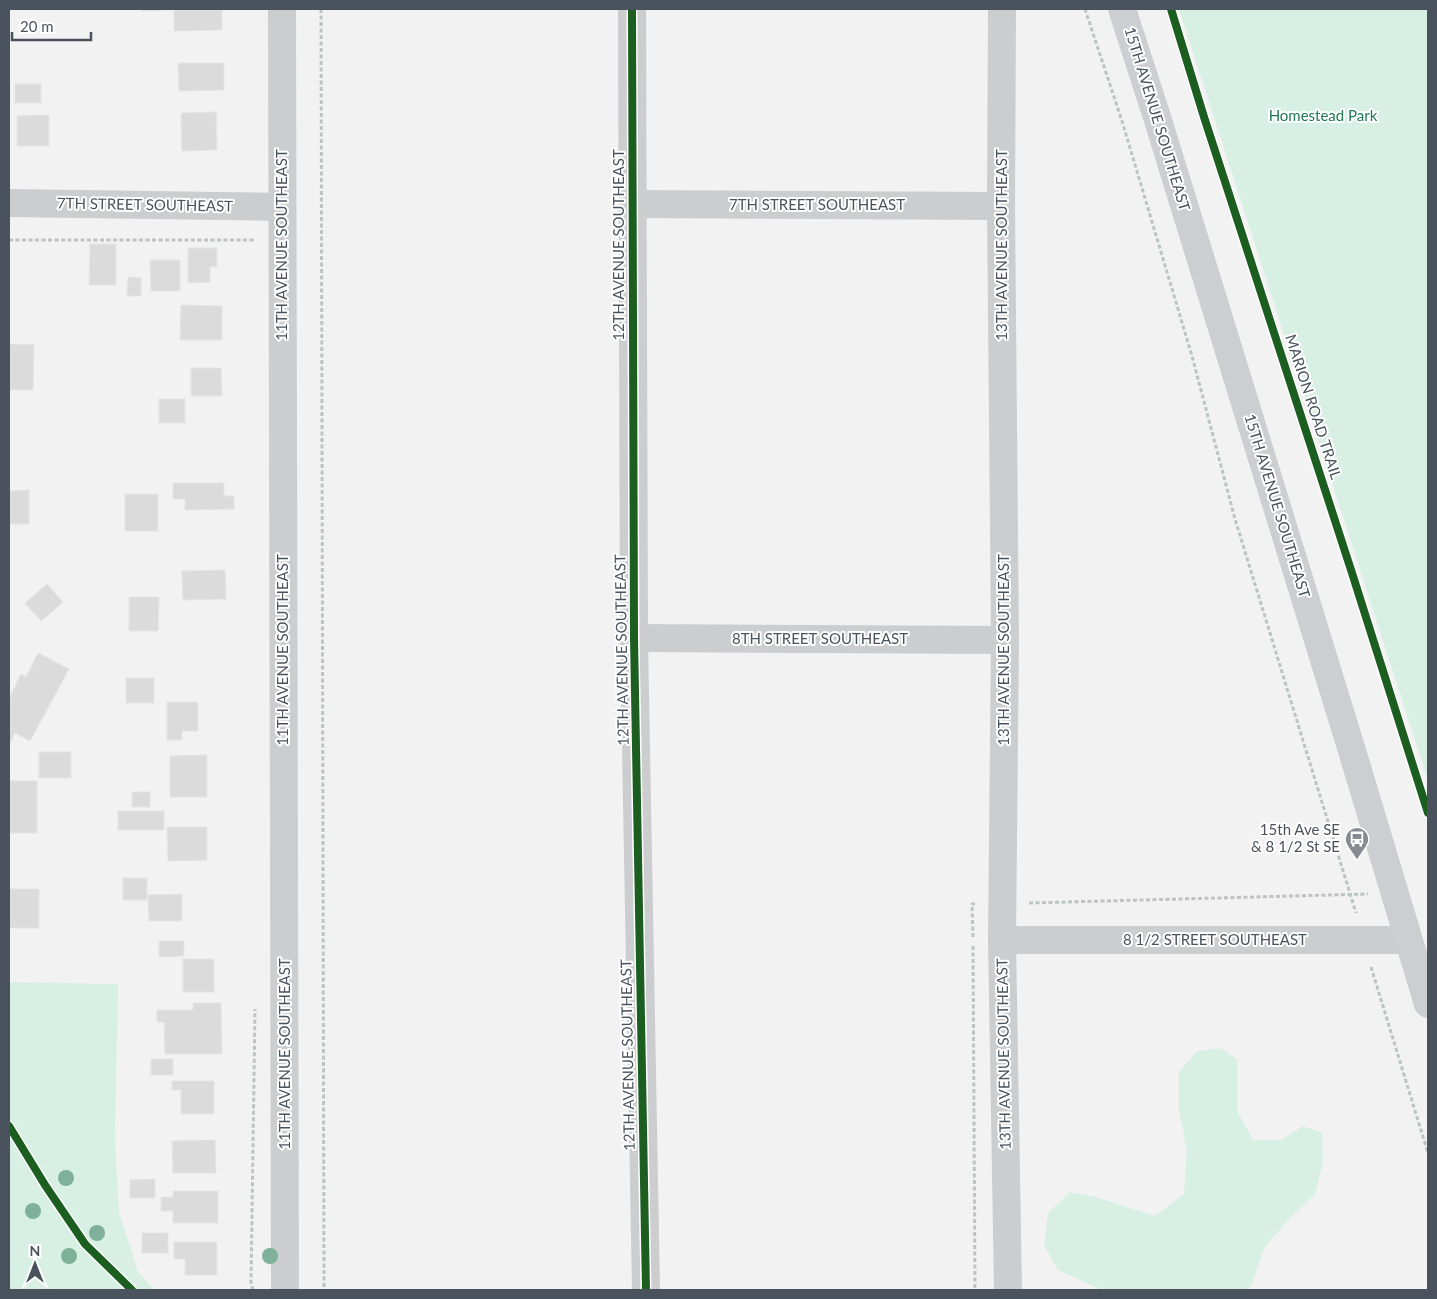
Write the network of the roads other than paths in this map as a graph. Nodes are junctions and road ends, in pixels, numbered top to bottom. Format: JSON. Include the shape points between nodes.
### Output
{"nodes":[{"id":1,"x":282,"y":9,"type":"edge"},
{"id":2,"x":632,"y":9,"type":"edge"},
{"id":3,"x":1002,"y":9,"type":"edge"},
{"id":4,"x":1122,"y":9,"type":"edge"},
{"id":5,"x":9,"y":203,"type":"edge"},
{"id":6,"x":633,"y":204,"type":"junction"},
{"id":7,"x":1002,"y":206,"type":"junction"},
{"id":8,"x":282,"y":207,"type":"junction"},
{"id":9,"x":634,"y":638,"type":"junction"},
{"id":10,"x":1005,"y":640,"type":"junction"},
{"id":11,"x":1002,"y":940,"type":"junction"},
{"id":12,"x":1418,"y":940,"type":"edge"},
{"id":13,"x":1428,"y":1004,"type":"edge"},
{"id":14,"x":285,"y":1290,"type":"edge"},
{"id":15,"x":646,"y":1290,"type":"edge"},
{"id":16,"x":1008,"y":1290,"type":"edge"}],
"edges":[{"from":1,"to":8,"type":"street","name":"11TH AVENUE SOUTHEAST"},
{"from":2,"to":6,"type":"street","name":"12TH AVENUE SOUTHEAST"},
{"from":3,"to":7,"type":"street","name":"13TH AVENUE SOUTHEAST"},
{"from":4,"to":12,"type":"main road","name":"15TH AVENUE SOUTHEAST","via":[[1353,754]]},
{"from":5,"to":8,"type":"street","name":"7TH STREET SOUTHEAST"},
{"from":6,"to":7,"type":"street","name":"7TH STREET SOUTHEAST"},
{"from":6,"to":9,"type":"street","name":"12TH AVENUE SOUTHEAST"},
{"from":7,"to":10,"type":"street","name":"13TH AVENUE SOUTHEAST"},
{"from":8,"to":14,"type":"street","name":"11TH AVENUE SOUTHEAST"},
{"from":9,"to":10,"type":"street","name":"8TH STREET SOUTHEAST"},
{"from":9,"to":15,"type":"street","name":"12TH AVENUE SOUTHEAST"},
{"from":10,"to":11,"type":"street","name":"13TH AVENUE SOUTHEAST"},
{"from":11,"to":12,"type":"street","name":"8 1/2 STREET SOUTHEAST"},
{"from":11,"to":16,"type":"street","name":"13TH AVENUE SOUTHEAST"},
{"from":12,"to":13,"type":"main road","name":"15TH AVENUE SOUTHEAST"}]}
